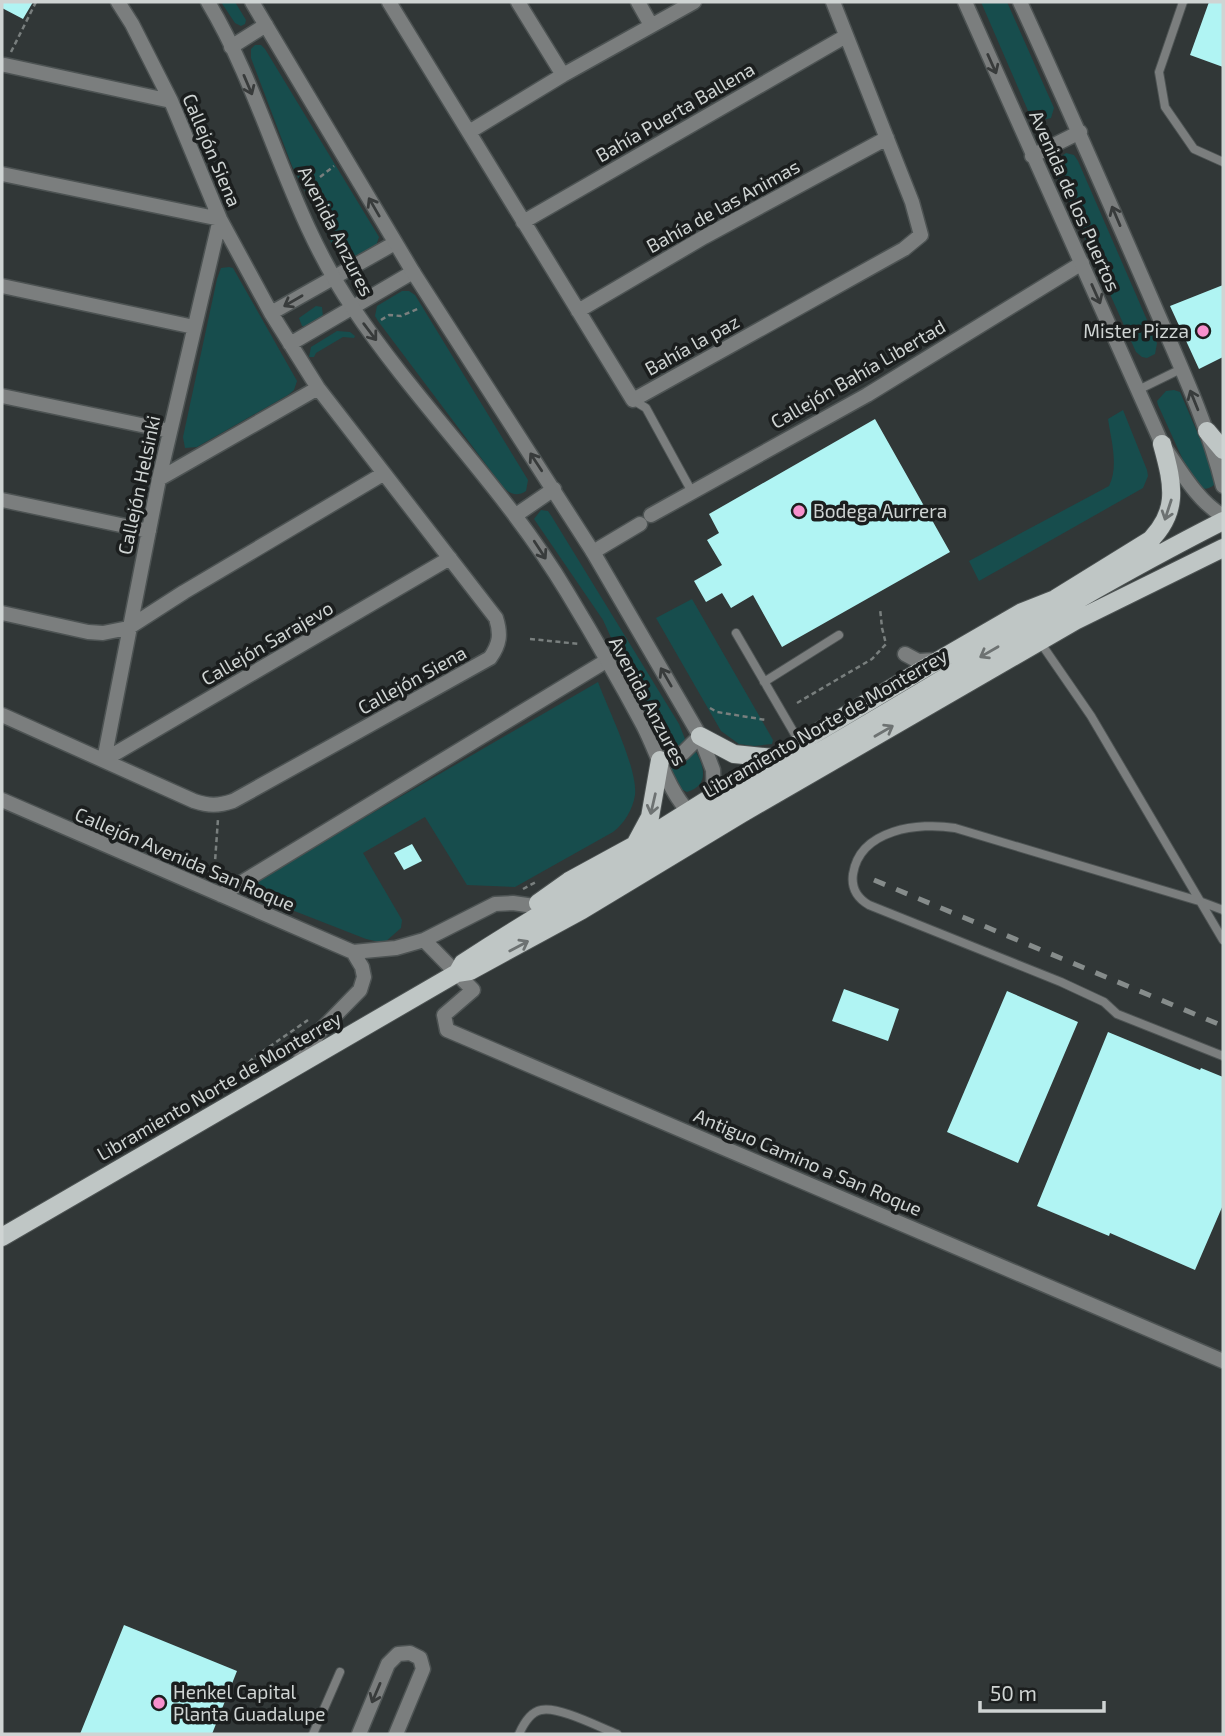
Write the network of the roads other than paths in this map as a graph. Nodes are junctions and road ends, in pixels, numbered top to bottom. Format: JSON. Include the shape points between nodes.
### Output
{"nodes":[{"id":1,"x":118,"y":2,"type":"edge"},
{"id":2,"x":208,"y":2,"type":"edge"},
{"id":3,"x":252,"y":2,"type":"edge"},
{"id":4,"x":388,"y":2,"type":"edge"},
{"id":5,"x":518,"y":2,"type":"edge"},
{"id":6,"x":638,"y":2,"type":"edge"},
{"id":7,"x":694,"y":2,"type":"edge"},
{"id":8,"x":833,"y":2,"type":"edge"},
{"id":9,"x":965,"y":2,"type":"edge"},
{"id":10,"x":1020,"y":2,"type":"edge"},
{"id":11,"x":1182,"y":2,"type":"edge"},
{"id":12,"x":266,"y":25,"type":"junction"},
{"id":13,"x":651,"y":25,"type":"junction"},
{"id":14,"x":846,"y":36,"type":"junction"},
{"id":15,"x":231,"y":47,"type":"junction"},
{"id":16,"x":5,"y":65,"type":"road end"},
{"id":17,"x":563,"y":75,"type":"junction"},
{"id":18,"x":171,"y":101,"type":"junction"},
{"id":19,"x":469,"y":132,"type":"junction"},
{"id":20,"x":1080,"y":132,"type":"junction"},
{"id":21,"x":887,"y":138,"type":"junction"},
{"id":22,"x":1032,"y":156,"type":"junction"},
{"id":23,"x":1223,"y":162,"type":"edge"},
{"id":24,"x":2,"y":174,"type":"edge"},
{"id":25,"x":219,"y":219,"type":"junction"},
{"id":26,"x":523,"y":222,"type":"junction"},
{"id":27,"x":395,"y":243,"type":"junction"},
{"id":28,"x":1082,"y":263,"type":"junction"},
{"id":29,"x":413,"y":272,"type":"junction"},
{"id":30,"x":334,"y":277,"type":"junction"},
{"id":31,"x":2,"y":286,"type":"edge"},
{"id":32,"x":352,"y":308,"type":"junction"},
{"id":33,"x":578,"y":311,"type":"junction"},
{"id":34,"x":271,"y":313,"type":"junction"},
{"id":35,"x":194,"y":327,"type":"junction"},
{"id":36,"x":290,"y":344,"type":"junction"},
{"id":37,"x":1181,"y":369,"type":"junction"},
{"id":38,"x":318,"y":388,"type":"junction"},
{"id":39,"x":1138,"y":390,"type":"junction"},
{"id":40,"x":2,"y":396,"type":"edge"},
{"id":41,"x":633,"y":400,"type":"junction"},
{"id":42,"x":170,"y":431,"type":"junction"},
{"id":43,"x":1207,"y":431,"type":"junction"},
{"id":44,"x":1162,"y":444,"type":"junction"},
{"id":45,"x":1223,"y":450,"type":"edge"},
{"id":46,"x":383,"y":474,"type":"junction"},
{"id":47,"x":159,"y":479,"type":"junction"},
{"id":48,"x":1223,"y":486,"type":"edge"},
{"id":49,"x":554,"y":489,"type":"junction"},
{"id":50,"x":692,"y":492,"type":"junction"},
{"id":51,"x":2,"y":500,"type":"edge"},
{"id":52,"x":516,"y":515,"type":"junction"},
{"id":53,"x":1223,"y":519,"type":"edge"},
{"id":54,"x":1223,"y":527,"type":"edge"},
{"id":55,"x":149,"y":531,"type":"junction"},
{"id":56,"x":1152,"y":539,"type":"junction"},
{"id":57,"x":1223,"y":548,"type":"edge"},
{"id":58,"x":593,"y":552,"type":"junction"},
{"id":59,"x":450,"y":558,"type":"junction"},
{"id":60,"x":2,"y":613,"type":"edge"},
{"id":61,"x":1072,"y":613,"type":"junction"},
{"id":62,"x":1050,"y":615,"type":"junction"},
{"id":63,"x":128,"y":628,"type":"junction"},
{"id":64,"x":736,"y":633,"type":"dead end"},
{"id":65,"x":985,"y":633,"type":"junction"},
{"id":66,"x":839,"y":635,"type":"dead end"},
{"id":67,"x":1035,"y":635,"type":"junction"},
{"id":68,"x":606,"y":661,"type":"junction"},
{"id":69,"x":764,"y":682,"type":"junction"},
{"id":70,"x":2,"y":715,"type":"edge"},
{"id":71,"x":700,"y":736,"type":"junction"},
{"id":72,"x":800,"y":743,"type":"junction"},
{"id":73,"x":850,"y":750,"type":"junction"},
{"id":74,"x":774,"y":758,"type":"junction"},
{"id":75,"x":104,"y":760,"type":"junction"},
{"id":76,"x":660,"y":760,"type":"junction"},
{"id":77,"x":715,"y":794,"type":"junction"},
{"id":78,"x":2,"y":800,"type":"edge"},
{"id":79,"x":689,"y":811,"type":"junction"},
{"id":80,"x":711,"y":814,"type":"junction"},
{"id":81,"x":635,"y":845,"type":"junction"},
{"id":82,"x":217,"y":894,"type":"junction"},
{"id":83,"x":1199,"y":901,"type":"junction"},
{"id":84,"x":534,"y":906,"type":"junction"},
{"id":85,"x":582,"y":910,"type":"junction"},
{"id":86,"x":1223,"y":910,"type":"edge"},
{"id":87,"x":424,"y":940,"type":"junction"},
{"id":88,"x":1223,"y":940,"type":"edge"},
{"id":89,"x":353,"y":952,"type":"junction"},
{"id":90,"x":460,"y":968,"type":"junction"},
{"id":91,"x":1223,"y":1056,"type":"edge"},
{"id":92,"x":297,"y":1065,"type":"junction"},
{"id":93,"x":2,"y":1237,"type":"edge"},
{"id":94,"x":1223,"y":1361,"type":"edge"},
{"id":95,"x":340,"y":1672,"type":"dead end"},
{"id":96,"x":313,"y":1734,"type":"edge"},
{"id":97,"x":359,"y":1734,"type":"edge"},
{"id":98,"x":396,"y":1734,"type":"edge"},
{"id":99,"x":519,"y":1734,"type":"edge"},
{"id":100,"x":617,"y":1734,"type":"edge"}],
"edges":[{"from":1,"to":18,"type":"street","name":"Callejón Siena"},
{"from":2,"to":15,"type":"street","name":"Avenida Anzures"},
{"from":3,"to":12,"type":"street","name":"Avenida Anzures"},
{"from":4,"to":19,"type":"street","name":"Bahía la paz"},
{"from":5,"to":17,"type":"street"},
{"from":6,"to":13,"type":"street"},
{"from":7,"to":13,"type":"street"},
{"from":8,"to":14,"type":"street","name":"Bahía la paz"},
{"from":9,"to":22,"type":"street","name":"Avenida de los Puertos","one_way":true},
{"from":10,"to":20,"type":"street","name":"Avenida de los Puertos"},
{"from":11,"to":23,"type":"lane","via":[[1159,72],[1165,107],[1194,149]]},
{"from":12,"to":15,"type":"street"},
{"from":27,"to":12,"type":"street","name":"Avenida Anzures","one_way":true},
{"from":13,"to":17,"type":"street"},
{"from":14,"to":21,"type":"street","name":"Bahía la paz"},
{"from":14,"to":26,"type":"street","name":"Bahía Puerta Ballena"},
{"from":15,"to":30,"type":"street","name":"Avenida Anzures","one_way":true,"via":[[294,198]]},
{"from":16,"to":18,"type":"street"},
{"from":17,"to":19,"type":"street"},
{"from":18,"to":25,"type":"street","name":"Callejón Siena"},
{"from":19,"to":26,"type":"street","name":"Bahía la paz"},
{"from":20,"to":22,"type":"street"},
{"from":37,"to":20,"type":"street","name":"Avenida de los Puertos","one_way":true},
{"from":21,"to":33,"type":"street","name":"Bahía de las Animas"},
{"from":21,"to":41,"type":"street","name":"Bahía la paz","via":[[916,214],[921,235],[917,240]]},
{"from":22,"to":28,"type":"street","name":"Avenida de los Puertos"},
{"from":24,"to":25,"type":"street"},
{"from":25,"to":34,"type":"street","name":"Callejón Siena"},
{"from":25,"to":35,"type":"street","name":"Callejón Helsinki"},
{"from":26,"to":33,"type":"street","name":"Bahía la paz"},
{"from":27,"to":29,"type":"street","name":"Avenida Anzures"},
{"from":27,"to":30,"type":"street"},
{"from":28,"to":39,"type":"street","name":"Avenida de los Puertos","one_way":true},
{"from":28,"to":50,"type":"street","name":"Callejón Bahía Libertad","via":[[867,395]]},
{"from":29,"to":32,"type":"street"},
{"from":49,"to":29,"type":"street","name":"Avenida Anzures","one_way":true},
{"from":30,"to":32,"type":"street","name":"Avenida Anzures"},
{"from":30,"to":34,"type":"street","one_way":true},
{"from":31,"to":35,"type":"street"},
{"from":32,"to":36,"type":"street"},
{"from":32,"to":52,"type":"street","name":"Avenida Anzures","one_way":true},
{"from":33,"to":41,"type":"street","name":"Bahía la paz"},
{"from":34,"to":36,"type":"street","name":"Callejón Siena"},
{"from":35,"to":42,"type":"street","name":"Callejón Helsinki"},
{"from":36,"to":38,"type":"street","name":"Callejón Siena"},
{"from":37,"to":39,"type":"lane"},
{"from":43,"to":37,"type":"street","name":"Avenida de los Puertos","one_way":true},
{"from":38,"to":46,"type":"street","name":"Callejón Siena"},
{"from":38,"to":47,"type":"street"},
{"from":39,"to":44,"type":"street","name":"Avenida de los Puertos"},
{"from":40,"to":42,"type":"street"},
{"from":41,"to":50,"type":"lane","via":[[646,408]]},
{"from":42,"to":47,"type":"street","name":"Callejón Helsinki"},
{"from":43,"to":45,"type":"main road"},
{"from":43,"to":48,"type":"street","name":"Avenida de los Puertos"},
{"from":44,"to":53,"type":"street","name":"Avenida de los Puertos","via":[[1195,491]]},
{"from":44,"to":56,"type":"main road","one_way":true,"via":[[1171,475],[1172,505]]},
{"from":46,"to":59,"type":"street","name":"Callejón Siena"},
{"from":46,"to":63,"type":"street"},
{"from":47,"to":55,"type":"street","name":"Callejón Helsinki"},
{"from":49,"to":52,"type":"street"},
{"from":49,"to":58,"type":"street","name":"Avenida Anzures"},
{"from":50,"to":58,"type":"street","name":"Callejón Bahía Libertad"},
{"from":51,"to":55,"type":"street"},
{"from":52,"to":68,"type":"street","name":"Avenida Anzures","one_way":true},
{"from":53,"to":61,"type":"main road","name":"Libramiento Norte de Monterrey"},
{"from":54,"to":61,"type":"main road","via":[[1197,548]]},
{"from":55,"to":63,"type":"street","name":"Callejón Helsinki"},
{"from":56,"to":61,"type":"main road"},
{"from":56,"to":65,"type":"main road","via":[[1055,599]]},
{"from":57,"to":61,"type":"main road","name":"Libramiento Norte de Monterrey"},
{"from":71,"to":58,"type":"street","name":"Avenida Anzures","one_way":true},
{"from":59,"to":75,"type":"street","name":"Callejón Sarajevo"},
{"from":59,"to":75,"type":"street","name":"Callejón Siena","via":[[496,618],[498,646],[490,658],[219,806],[194,802]]},
{"from":60,"to":63,"type":"street","via":[[103,634]]},
{"from":61,"to":62,"type":"main road","name":"Libramiento Norte de Monterrey"},
{"from":61,"to":67,"type":"main road","name":"Libramiento Norte de Monterrey"},
{"from":62,"to":65,"type":"main road"},
{"from":62,"to":67,"type":"main road","name":"Libramiento Norte de Monterrey"},
{"from":63,"to":75,"type":"street","name":"Callejón Helsinki"},
{"from":64,"to":69,"type":"lane"},
{"from":65,"to":72,"type":"main road"},
{"from":66,"to":69,"type":"lane"},
{"from":73,"to":67,"type":"main road","name":"Libramiento Norte de Monterrey","one_way":true},
{"from":67,"to":80,"type":"main road","name":"Libramiento Norte de Monterrey","one_way":true},
{"from":67,"to":83,"type":"lane","via":[[1091,716]]},
{"from":68,"to":76,"type":"street","name":"Avenida Anzures"},
{"from":68,"to":82,"type":"street"},
{"from":69,"to":72,"type":"lane"},
{"from":70,"to":75,"type":"street"},
{"from":71,"to":74,"type":"main road","via":[[734,754]]},
{"from":71,"to":76,"type":"street","via":[[683,753]]},
{"from":71,"to":77,"type":"street","name":"Avenida Anzures","via":[[713,770]]},
{"from":72,"to":74,"type":"main road"},
{"from":73,"to":80,"type":"main road","via":[[741,807]]},
{"from":73,"to":85,"type":"main road","name":"Libramiento Norte de Monterrey"},
{"from":74,"to":77,"type":"main road"},
{"from":76,"to":79,"type":"street","name":"Avenida Anzures","via":[[674,793]]},
{"from":76,"to":81,"type":"main road","one_way":true,"via":[[650,817]]},
{"from":77,"to":79,"type":"main road"},
{"from":77,"to":80,"type":"street","name":"Avenida Anzures"},
{"from":78,"to":82,"type":"street","name":"Callejón Avenida San Roque"},
{"from":79,"to":80,"type":"street"},
{"from":79,"to":81,"type":"main road"},
{"from":80,"to":85,"type":"main road","via":[[707,825],[593,895]]},
{"from":80,"to":90,"type":"main road","name":"Libramiento Norte de Monterrey","via":[[526,922]]},
{"from":81,"to":84,"type":"main road"},
{"from":82,"to":89,"type":"street","name":"Callejón Avenida San Roque"},
{"from":83,"to":86,"type":"lane"},
{"from":83,"to":88,"type":"lane"},
{"from":83,"to":91,"type":"lane","via":[[955,828],[926,824],[869,843],[856,859],[852,882],[856,894],[869,905],[1061,982],[1104,1002],[1117,1014]]},
{"from":84,"to":87,"type":"street","via":[[495,904]]},
{"from":84,"to":90,"type":"main road","via":[[478,945]]},
{"from":90,"to":85,"type":"main road","name":"Libramiento Norte de Monterrey","one_way":true,"via":[[470,971]]},
{"from":87,"to":89,"type":"street"},
{"from":87,"to":90,"type":"street"},
{"from":89,"to":92,"type":"street","via":[[364,977],[360,990],[321,1030]]},
{"from":90,"to":92,"type":"main road","name":"Libramiento Norte de Monterrey"},
{"from":90,"to":94,"type":"street","name":"Antiguo Camino a San Roque","via":[[473,990],[444,1015],[447,1030]]},
{"from":92,"to":93,"type":"main road","name":"Libramiento Norte de Monterrey"},
{"from":95,"to":96,"type":"lane"},
{"from":98,"to":97,"type":"street","one_way":true,"via":[[423,1669],[420,1658],[410,1653],[398,1654],[388,1664]]},
{"from":99,"to":100,"type":"lane","via":[[526,1720],[540,1710],[558,1711]]}]}
